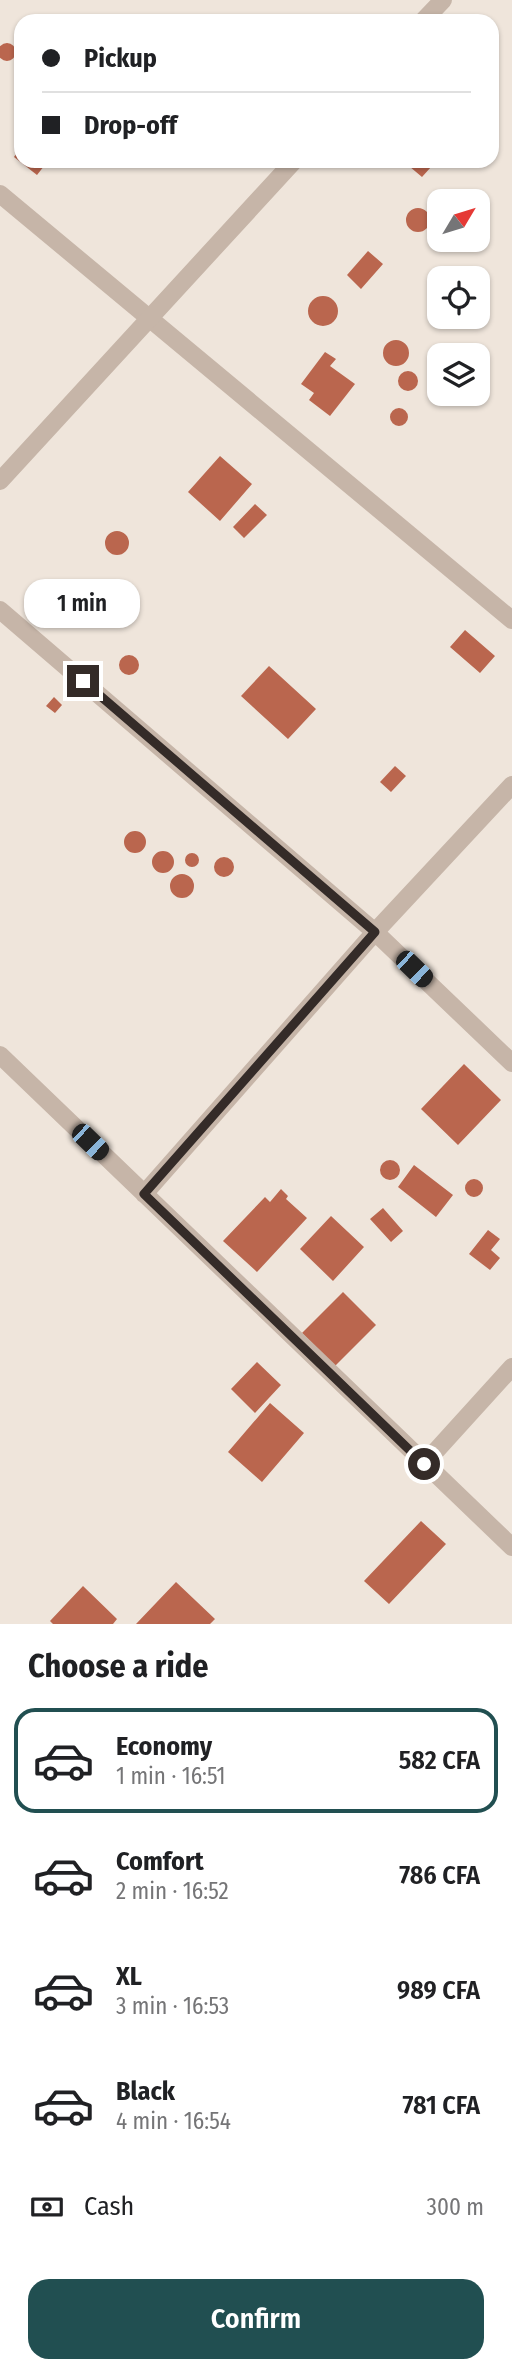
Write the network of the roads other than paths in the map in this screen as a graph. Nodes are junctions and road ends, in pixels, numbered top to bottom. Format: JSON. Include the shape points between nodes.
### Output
{"nodes":[{"id":1,"x":443,"y":0,"type":"edge"},
{"id":2,"x":430,"y":14,"type":"edge"},
{"id":3,"x":288,"y":168,"type":"edge"},
{"id":4,"x":0,"y":194,"type":"edge"},
{"id":5,"x":149,"y":319,"type":"junction"},
{"id":6,"x":0,"y":481,"type":"edge"},
{"id":7,"x":0,"y":610,"type":"edge"},
{"id":8,"x":512,"y":620,"type":"edge"},
{"id":9,"x":512,"y":785,"type":"edge"},
{"id":10,"x":375,"y":932,"type":"junction"},
{"id":11,"x":0,"y":1055,"type":"edge"},
{"id":12,"x":512,"y":1063,"type":"edge"},
{"id":13,"x":144,"y":1194,"type":"junction"},
{"id":14,"x":512,"y":1367,"type":"edge"},
{"id":15,"x":424,"y":1464,"type":"junction"},
{"id":16,"x":512,"y":1547,"type":"edge"}],
"edges":[{"from":1,"to":2,"type":"street"},
{"from":3,"to":5,"type":"street"},
{"from":4,"to":5,"type":"street"},
{"from":5,"to":6,"type":"street"},
{"from":5,"to":8,"type":"street"},
{"from":7,"to":10,"type":"street"},
{"from":9,"to":10,"type":"street"},
{"from":10,"to":12,"type":"street"},
{"from":10,"to":13,"type":"street"},
{"from":11,"to":13,"type":"street"},
{"from":13,"to":15,"type":"street"},
{"from":14,"to":15,"type":"street"},
{"from":15,"to":16,"type":"street"}]}
